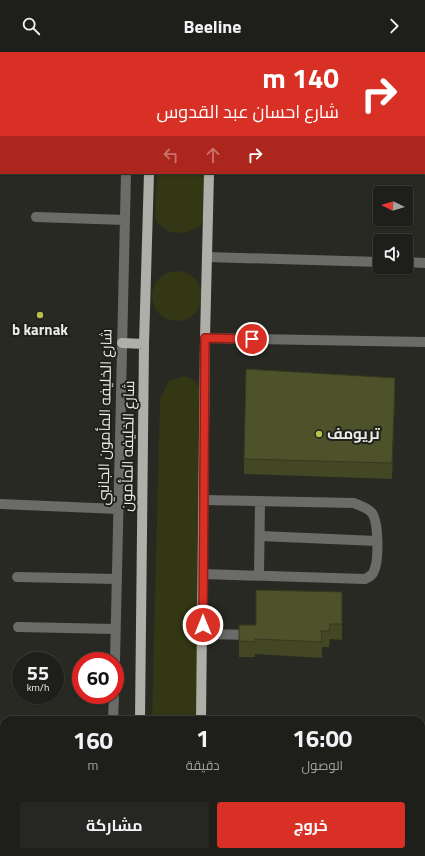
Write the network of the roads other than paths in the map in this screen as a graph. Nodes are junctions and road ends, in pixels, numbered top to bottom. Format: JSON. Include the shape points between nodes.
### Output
{"nodes":[{"id":1,"x":126,"y":174,"type":"edge"},
{"id":2,"x":149,"y":174,"type":"edge"},
{"id":3,"x":209,"y":174,"type":"edge"},
{"id":4,"x":36,"y":218,"type":"dead end"},
{"id":5,"x":125,"y":220,"type":"junction"},
{"id":6,"x":207,"y":257,"type":"junction"},
{"id":7,"x":373,"y":262,"type":"edge"},
{"id":8,"x":413,"y":262,"type":"edge"},
{"id":9,"x":425,"y":263,"type":"edge"},
{"id":10,"x":205,"y":338,"type":"junction"},
{"id":11,"x":425,"y":342,"type":"edge"},
{"id":12,"x":122,"y":343,"type":"junction"},
{"id":13,"x":144,"y":344,"type":"junction"},
{"id":14,"x":204,"y":500,"type":"junction"},
{"id":15,"x":260,"y":501,"type":"junction"},
{"id":16,"x":0,"y":504,"type":"edge"},
{"id":17,"x":118,"y":509,"type":"junction"},
{"id":18,"x":260,"y":536,"type":"junction"},
{"id":19,"x":377,"y":541,"type":"junction"},
{"id":20,"x":203,"y":574,"type":"junction"},
{"id":21,"x":259,"y":576,"type":"junction"},
{"id":22,"x":17,"y":577,"type":"dead end"},
{"id":23,"x":116,"y":579,"type":"junction"},
{"id":24,"x":18,"y":627,"type":"dead end"},
{"id":25,"x":115,"y":629,"type":"junction"},
{"id":26,"x":203,"y":634,"type":"junction"},
{"id":27,"x":256,"y":636,"type":"edge"},
{"id":28,"x":115,"y":652,"type":"edge"},
{"id":29,"x":114,"y":704,"type":"edge"},
{"id":30,"x":113,"y":716,"type":"edge"},
{"id":31,"x":140,"y":716,"type":"edge"},
{"id":32,"x":201,"y":716,"type":"edge"}],
"edges":[{"from":1,"to":5,"type":"street","name":"شارع الخليفه المأمون الجانبي"},
{"from":2,"to":13,"type":"main road","name":"شارع الخليفه المأمون"},
{"from":3,"to":6,"type":"main road"},
{"from":4,"to":5,"type":"street"},
{"from":5,"to":12,"type":"street","name":"شارع الخليفه المأمون الجانبي"},
{"from":6,"to":7,"type":"street"},
{"from":6,"to":10,"type":"main road"},
{"from":8,"to":9,"type":"street"},
{"from":10,"to":11,"type":"street"},
{"from":10,"to":14,"type":"main road"},
{"from":12,"to":13,"type":"main road"},
{"from":12,"to":17,"type":"street","name":"شارع الخليفه المأمون الجانبي"},
{"from":13,"to":31,"type":"main road","name":"شارع الخليفه المأمون"},
{"from":14,"to":15,"type":"street"},
{"from":14,"to":20,"type":"main road"},
{"from":15,"to":18,"type":"street"},
{"from":15,"to":19,"type":"street","via":[[354,503],[371,512]]},
{"from":16,"to":17,"type":"street"},
{"from":17,"to":23,"type":"street","name":"شارع الخليفه المأمون الجانبي"},
{"from":18,"to":19,"type":"street"},
{"from":18,"to":21,"type":"street"},
{"from":19,"to":21,"type":"street","via":[[376,567],[374,573],[365,579]]},
{"from":20,"to":21,"type":"street"},
{"from":20,"to":26,"type":"main road"},
{"from":22,"to":23,"type":"street"},
{"from":23,"to":25,"type":"street","name":"شارع الخليفه المأمون الجانبي"},
{"from":24,"to":25,"type":"street"},
{"from":25,"to":28,"type":"street","name":"شارع الخليفه المأمون الجانبي"},
{"from":26,"to":27,"type":"street"},
{"from":26,"to":32,"type":"main road"},
{"from":29,"to":30,"type":"street"}]}
